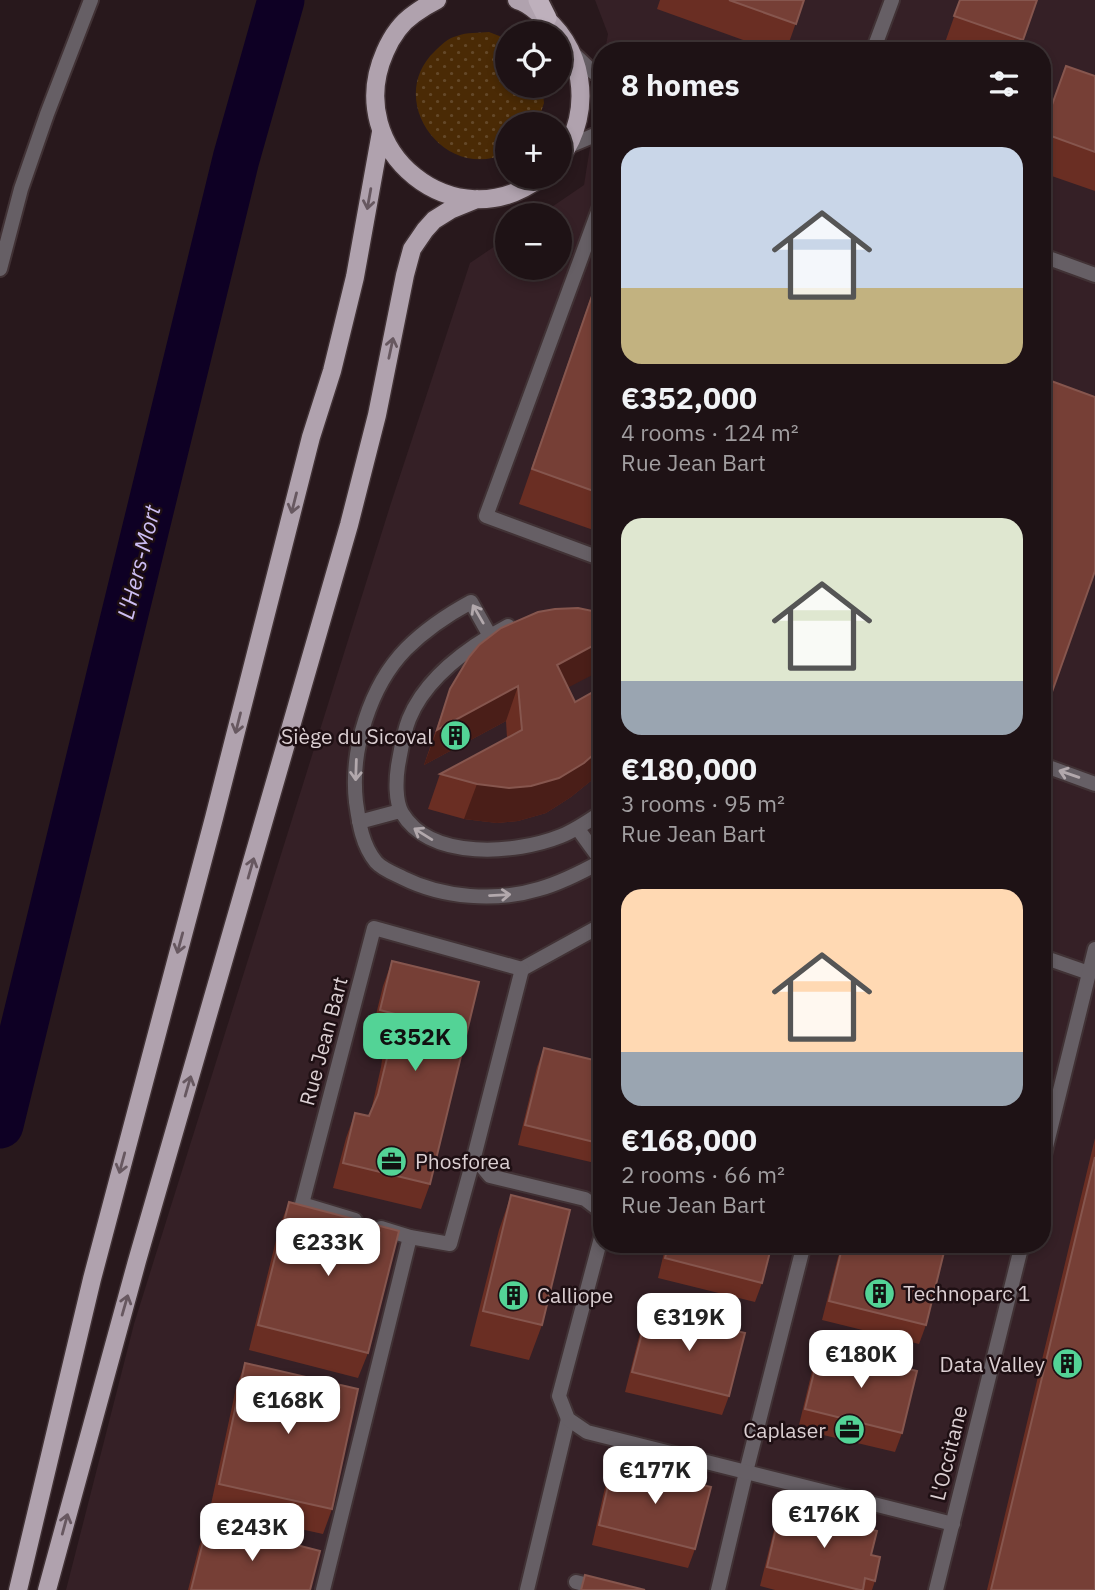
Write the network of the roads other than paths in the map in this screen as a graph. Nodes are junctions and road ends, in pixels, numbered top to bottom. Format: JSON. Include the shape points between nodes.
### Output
{"nodes":[{"id":1,"x":91,"y":0,"type":"edge"},
{"id":2,"x":437,"y":0,"type":"edge"},
{"id":3,"x":517,"y":0,"type":"edge"},
{"id":4,"x":538,"y":0,"type":"edge"},
{"id":5,"x":891,"y":0,"type":"edge"},
{"id":6,"x":547,"y":18,"type":"junction"},
{"id":7,"x":550,"y":21,"type":"edge"},
{"id":8,"x":876,"y":42,"type":"edge"},
{"id":9,"x":572,"y":52,"type":"joint"},
{"id":10,"x":593,"y":72,"type":"edge"},
{"id":11,"x":381,"y":132,"type":"junction"},
{"id":12,"x":572,"y":134,"type":"edge"},
{"id":13,"x":593,"y":137,"type":"edge"},
{"id":14,"x":572,"y":148,"type":"edge"},
{"id":15,"x":521,"y":189,"type":"edge"},
{"id":16,"x":477,"y":199,"type":"junction"},
{"id":17,"x":593,"y":225,"type":"edge"},
{"id":18,"x":1051,"y":259,"type":"edge"},
{"id":19,"x":0,"y":269,"type":"edge"},
{"id":20,"x":1095,"y":275,"type":"edge"},
{"id":21,"x":593,"y":556,"type":"edge"},
{"id":22,"x":525,"y":621,"type":"edge"},
{"id":23,"x":491,"y":636,"type":"junction"},
{"id":24,"x":1051,"y":768,"type":"edge"},
{"id":25,"x":1095,"y":783,"type":"edge"},
{"id":26,"x":400,"y":811,"type":"junction"},
{"id":27,"x":593,"y":818,"type":"edge"},
{"id":28,"x":359,"y":822,"type":"junction"},
{"id":29,"x":578,"y":829,"type":"junction"},
{"id":30,"x":593,"y":849,"type":"edge"},
{"id":31,"x":593,"y":866,"type":"edge"},
{"id":32,"x":593,"y":930,"type":"edge"},
{"id":33,"x":1095,"y":949,"type":"edge"},
{"id":34,"x":1051,"y":960,"type":"edge"},
{"id":35,"x":522,"y":969,"type":"junction"},
{"id":36,"x":1089,"y":973,"type":"junction"},
{"id":37,"x":1051,"y":1127,"type":"edge"},
{"id":38,"x":474,"y":1157,"type":"junction"},
{"id":39,"x":593,"y":1205,"type":"edge"},
{"id":40,"x":410,"y":1237,"type":"junction"},
{"id":41,"x":597,"y":1253,"type":"edge"},
{"id":42,"x":802,"y":1253,"type":"edge"},
{"id":43,"x":1019,"y":1253,"type":"edge"},
{"id":44,"x":568,"y":1419,"type":"junction"},
{"id":45,"x":746,"y":1472,"type":"junction"},
{"id":46,"x":953,"y":1524,"type":"junction"},
{"id":47,"x":576,"y":1582,"type":"dead end"},
{"id":48,"x":18,"y":1590,"type":"edge"},
{"id":49,"x":47,"y":1590,"type":"edge"},
{"id":50,"x":323,"y":1590,"type":"edge"},
{"id":51,"x":527,"y":1590,"type":"edge"},
{"id":52,"x":607,"y":1590,"type":"edge"},
{"id":53,"x":718,"y":1590,"type":"edge"},
{"id":54,"x":936,"y":1590,"type":"edge"}],
"edges":[{"from":1,"to":19,"type":"street","via":[[21,189]]},
{"from":2,"to":11,"type":"main road","via":[[412,15],[390,39],[377,68],[374,101]]},
{"from":3,"to":6,"type":"main road"},
{"from":4,"to":6,"type":"highway"},
{"from":5,"to":8,"type":"street"},
{"from":6,"to":7,"type":"main road"},
{"from":9,"to":10,"type":"street"},
{"from":9,"to":12,"type":"main road","via":[[581,83],[580,115]]},
{"from":11,"to":16,"type":"main road","via":[[396,159],[419,181],[447,194]]},
{"from":11,"to":48,"type":"main road","one_way":true,"via":[[355,277],[332,371],[92,1279]]},
{"from":13,"to":14,"type":"street"},
{"from":15,"to":16,"type":"main road"},
{"from":49,"to":16,"type":"main road","one_way":true,"via":[[349,525],[412,249],[434,220]]},
{"from":17,"to":21,"type":"street","via":[[486,516]]},
{"from":18,"to":20,"type":"street"},
{"from":22,"to":23,"type":"street"},
{"from":23,"to":26,"type":"street","via":[[434,679],[409,718],[397,773]]},
{"from":23,"to":28,"type":"street","one_way":true,"via":[[471,602],[423,634],[390,672],[358,740]]},
{"from":25,"to":24,"type":"street","one_way":true},
{"from":26,"to":28,"type":"street"},
{"from":29,"to":26,"type":"street","one_way":true,"via":[[519,849],[475,849],[432,839],[412,827]]},
{"from":27,"to":29,"type":"street"},
{"from":28,"to":31,"type":"street","one_way":true,"via":[[377,864],[412,883],[460,895],[539,889]]},
{"from":29,"to":30,"type":"street"},
{"from":32,"to":35,"type":"street"},
{"from":33,"to":36,"type":"street"},
{"from":34,"to":36,"type":"street"},
{"from":35,"to":38,"type":"street","name":"Rue Jean Bart"},
{"from":35,"to":40,"type":"street","name":"Rue Jean Bart","via":[[374,928],[302,1204]]},
{"from":36,"to":37,"type":"street"},
{"from":38,"to":39,"type":"street","via":[[490,1177],[585,1199]]},
{"from":38,"to":40,"type":"street","name":"Rue Jean Bart","via":[[450,1244]]},
{"from":40,"to":50,"type":"street"},
{"from":41,"to":44,"type":"street","via":[[559,1396]]},
{"from":42,"to":45,"type":"street"},
{"from":43,"to":46,"type":"street","name":"L'Occitane"},
{"from":44,"to":45,"type":"street","via":[[587,1432]]},
{"from":44,"to":51,"type":"street"},
{"from":45,"to":46,"type":"street"},
{"from":45,"to":53,"type":"street"},
{"from":46,"to":54,"type":"street","name":"L'Occitane"},
{"from":47,"to":52,"type":"street"}]}
